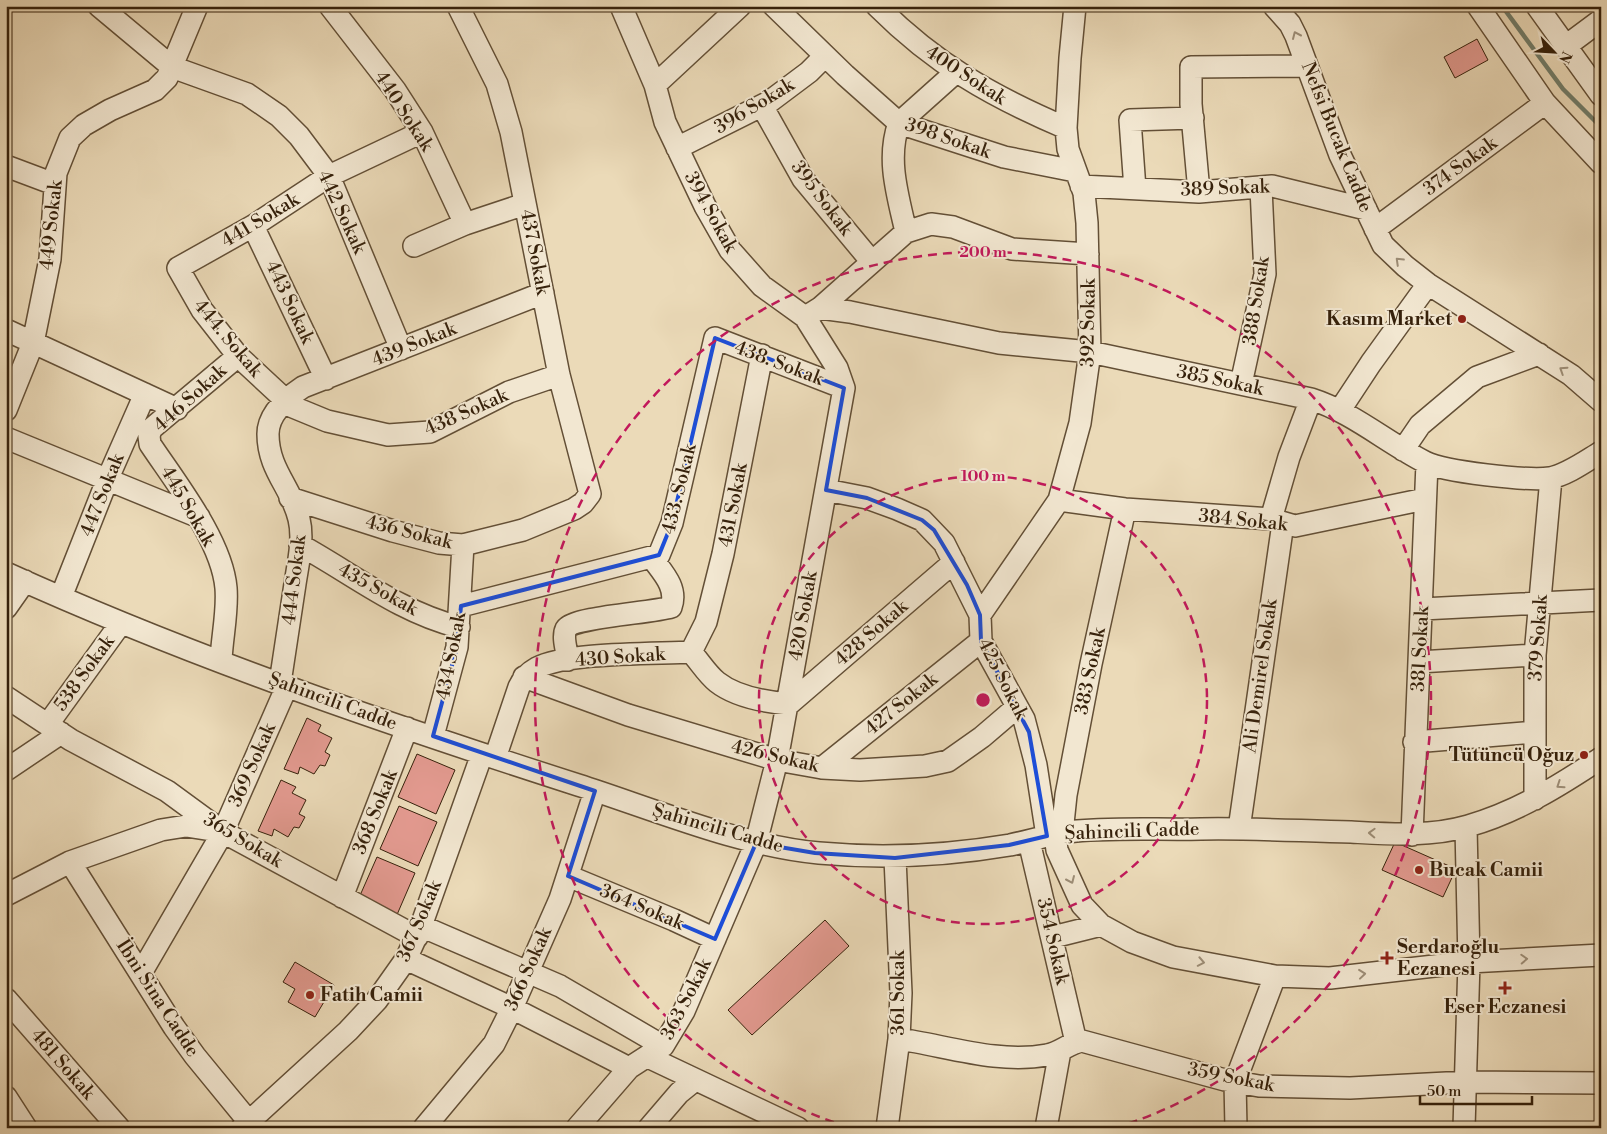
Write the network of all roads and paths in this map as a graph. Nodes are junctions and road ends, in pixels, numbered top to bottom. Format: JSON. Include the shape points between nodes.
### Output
{"nodes":[{"id":1,"x":100,"y":6,"type":"edge"},
{"id":2,"x":197,"y":6,"type":"edge"},
{"id":3,"x":330,"y":6,"type":"edge"},
{"id":4,"x":458,"y":6,"type":"edge"},
{"id":5,"x":621,"y":6,"type":"edge"},
{"id":6,"x":740,"y":6,"type":"edge"},
{"id":7,"x":774,"y":6,"type":"edge"},
{"id":8,"x":877,"y":6,"type":"edge"},
{"id":9,"x":1076,"y":6,"type":"edge"},
{"id":10,"x":1274,"y":6,"type":"edge"},
{"id":11,"x":1478,"y":6,"type":"edge"},
{"id":12,"x":1537,"y":6,"type":"edge"},
{"id":13,"x":1601,"y":20,"type":"edge"},
{"id":14,"x":1566,"y":46,"type":"junction"},
{"id":15,"x":826,"y":56,"type":"junction"},
{"id":16,"x":1307,"y":66,"type":"junction"},
{"id":17,"x":172,"y":67,"type":"junction"},
{"id":18,"x":956,"y":72,"type":"junction"},
{"id":19,"x":655,"y":85,"type":"junction"},
{"id":20,"x":1601,"y":95,"type":"edge"},
{"id":21,"x":1545,"y":103,"type":"junction"},
{"id":22,"x":762,"y":106,"type":"junction"},
{"id":23,"x":1193,"y":118,"type":"junction"},
{"id":24,"x":899,"y":123,"type":"junction"},
{"id":25,"x":1066,"y":128,"type":"junction"},
{"id":26,"x":422,"y":132,"type":"junction"},
{"id":27,"x":677,"y":148,"type":"junction"},
{"id":28,"x":1601,"y":163,"type":"edge"},
{"id":29,"x":6,"y":166,"type":"edge"},
{"id":30,"x":330,"y":176,"type":"junction"},
{"id":31,"x":1078,"y":178,"type":"junction"},
{"id":32,"x":54,"y":184,"type":"junction"},
{"id":33,"x":1261,"y":188,"type":"junction"},
{"id":34,"x":1135,"y":189,"type":"junction"},
{"id":35,"x":1199,"y":192,"type":"junction"},
{"id":36,"x":525,"y":204,"type":"junction"},
{"id":37,"x":1371,"y":219,"type":"junction"},
{"id":38,"x":465,"y":224,"type":"junction"},
{"id":39,"x":253,"y":226,"type":"junction"},
{"id":40,"x":906,"y":232,"type":"junction"},
{"id":41,"x":414,"y":246,"type":"dead end"},
{"id":42,"x":1088,"y":254,"type":"junction"},
{"id":43,"x":872,"y":262,"type":"junction"},
{"id":44,"x":178,"y":268,"type":"joint"},
{"id":45,"x":1428,"y":284,"type":"junction"},
{"id":46,"x":543,"y":293,"type":"junction"},
{"id":47,"x":812,"y":312,"type":"junction"},
{"id":48,"x":6,"y":330,"type":"edge"},
{"id":49,"x":715,"y":338,"type":"joint"},
{"id":50,"x":33,"y":343,"type":"junction"},
{"id":51,"x":401,"y":349,"type":"junction"},
{"id":52,"x":1090,"y":352,"type":"junction"},
{"id":53,"x":1539,"y":354,"type":"junction"},
{"id":54,"x":762,"y":355,"type":"junction"},
{"id":55,"x":238,"y":356,"type":"junction"},
{"id":56,"x":559,"y":375,"type":"junction"},
{"id":57,"x":326,"y":379,"type":"junction"},
{"id":58,"x":1241,"y":384,"type":"junction"},
{"id":59,"x":844,"y":388,"type":"junction"},
{"id":60,"x":137,"y":390,"type":"junction"},
{"id":61,"x":1311,"y":399,"type":"junction"},
{"id":62,"x":288,"y":400,"type":"junction"},
{"id":63,"x":1601,"y":401,"type":"edge"},
{"id":64,"x":177,"y":409,"type":"junction"},
{"id":65,"x":6,"y":410,"type":"edge"},
{"id":66,"x":1340,"y":410,"type":"junction"},
{"id":67,"x":6,"y":438,"type":"edge"},
{"id":68,"x":150,"y":444,"type":"joint"},
{"id":69,"x":1403,"y":450,"type":"junction"},
{"id":70,"x":1601,"y":452,"type":"edge"},
{"id":71,"x":1427,"y":464,"type":"junction"},
{"id":72,"x":108,"y":478,"type":"junction"},
{"id":73,"x":1550,"y":478,"type":"junction"},
{"id":74,"x":826,"y":490,"type":"junction"},
{"id":75,"x":290,"y":498,"type":"junction"},
{"id":76,"x":1426,"y":499,"type":"junction"},
{"id":77,"x":1059,"y":500,"type":"junction"},
{"id":78,"x":583,"y":504,"type":"joint"},
{"id":79,"x":1125,"y":509,"type":"junction"},
{"id":80,"x":199,"y":517,"type":"junction"},
{"id":81,"x":1277,"y":521,"type":"junction"},
{"id":82,"x":300,"y":545,"type":"junction"},
{"id":83,"x":463,"y":545,"type":"junction"},
{"id":84,"x":652,"y":558,"type":"junction"},
{"id":85,"x":954,"y":562,"type":"junction"},
{"id":86,"x":15,"y":577,"type":"edge"},
{"id":87,"x":61,"y":597,"type":"junction"},
{"id":88,"x":1601,"y":600,"type":"edge"},
{"id":89,"x":1540,"y":602,"type":"junction"},
{"id":90,"x":461,"y":606,"type":"junction"},
{"id":91,"x":6,"y":608,"type":"edge"},
{"id":92,"x":1422,"y":609,"type":"junction"},
{"id":93,"x":980,"y":615,"type":"junction"},
{"id":94,"x":121,"y":622,"type":"junction"},
{"id":95,"x":459,"y":627,"type":"junction"},
{"id":96,"x":981,"y":641,"type":"junction"},
{"id":97,"x":691,"y":652,"type":"junction"},
{"id":98,"x":1535,"y":655,"type":"junction"},
{"id":99,"x":221,"y":660,"type":"junction"},
{"id":100,"x":568,"y":660,"type":"junction"},
{"id":101,"x":1419,"y":662,"type":"junction"},
{"id":102,"x":524,"y":677,"type":"junction"},
{"id":103,"x":284,"y":684,"type":"junction"},
{"id":104,"x":6,"y":697,"type":"edge"},
{"id":105,"x":789,"y":704,"type":"junction"},
{"id":106,"x":1017,"y":707,"type":"junction"},
{"id":107,"x":407,"y":728,"type":"junction"},
{"id":108,"x":60,"y":732,"type":"junction"},
{"id":109,"x":1535,"y":732,"type":"junction"},
{"id":110,"x":433,"y":736,"type":"junction"},
{"id":111,"x":1414,"y":742,"type":"junction"},
{"id":112,"x":488,"y":756,"type":"junction"},
{"id":113,"x":1601,"y":758,"type":"edge"},
{"id":114,"x":777,"y":760,"type":"junction"},
{"id":115,"x":822,"y":768,"type":"junction"},
{"id":116,"x":6,"y":770,"type":"edge"},
{"id":117,"x":595,"y":791,"type":"junction"},
{"id":118,"x":1535,"y":800,"type":"junction"},
{"id":119,"x":1466,"y":827,"type":"junction"},
{"id":120,"x":1240,"y":828,"type":"junction"},
{"id":121,"x":223,"y":832,"type":"junction"},
{"id":122,"x":1053,"y":835,"type":"junction"},
{"id":123,"x":1412,"y":835,"type":"junction"},
{"id":124,"x":756,"y":842,"type":"junction"},
{"id":125,"x":895,"y":858,"type":"junction"},
{"id":126,"x":70,"y":862,"type":"junction"},
{"id":127,"x":568,"y":876,"type":"junction"},
{"id":128,"x":6,"y":895,"type":"edge"},
{"id":129,"x":342,"y":897,"type":"junction"},
{"id":130,"x":1100,"y":925,"type":"junction"},
{"id":131,"x":419,"y":932,"type":"junction"},
{"id":132,"x":1053,"y":937,"type":"junction"},
{"id":133,"x":715,"y":939,"type":"junction"},
{"id":134,"x":1601,"y":955,"type":"edge"},
{"id":135,"x":406,"y":959,"type":"junction"},
{"id":136,"x":1469,"y":962,"type":"junction"},
{"id":137,"x":528,"y":972,"type":"junction"},
{"id":138,"x":142,"y":973,"type":"junction"},
{"id":139,"x":1275,"y":976,"type":"junction"},
{"id":140,"x":6,"y":999,"type":"edge"},
{"id":141,"x":512,"y":1008,"type":"junction"},
{"id":142,"x":899,"y":1039,"type":"junction"},
{"id":143,"x":1068,"y":1047,"type":"junction"},
{"id":144,"x":655,"y":1052,"type":"junction"},
{"id":145,"x":629,"y":1068,"type":"junction"},
{"id":146,"x":695,"y":1080,"type":"junction"},
{"id":147,"x":1235,"y":1082,"type":"junction"},
{"id":148,"x":1466,"y":1082,"type":"junction"},
{"id":149,"x":1601,"y":1083,"type":"edge"},
{"id":150,"x":6,"y":1097,"type":"edge"},
{"id":151,"x":248,"y":1126,"type":"edge"},
{"id":152,"x":26,"y":1128,"type":"edge"},
{"id":153,"x":119,"y":1128,"type":"edge"},
{"id":154,"x":424,"y":1128,"type":"edge"},
{"id":155,"x":577,"y":1128,"type":"edge"},
{"id":156,"x":648,"y":1128,"type":"edge"},
{"id":157,"x":798,"y":1128,"type":"edge"},
{"id":158,"x":887,"y":1128,"type":"edge"},
{"id":159,"x":1046,"y":1128,"type":"edge"},
{"id":160,"x":1236,"y":1128,"type":"edge"},
{"id":161,"x":1464,"y":1128,"type":"edge"}],
"edges":[{"from":1,"to":17,"type":"street","name":"442 Sokak"},
{"from":2,"to":17,"type":"street","name":"449 Sokak"},
{"from":3,"to":26,"type":"street","name":"440 Sokak","via":[[395,90]]},
{"from":4,"to":36,"type":"street","name":"437 Sokak","via":[[497,84],[511,132]]},
{"from":5,"to":19,"type":"street","name":"394 Sokak"},
{"from":6,"to":19,"type":"street"},
{"from":7,"to":15,"type":"street","name":"398 Sokak"},
{"from":8,"to":18,"type":"street","name":"400 Sokak","via":[[933,57]]},
{"from":9,"to":25,"type":"street","name":"392 Sokak"},
{"from":16,"to":10,"type":"street","name":"Nefsi Bucak Cadde","one_way":true,"via":[[1290,24]]},
{"from":11,"to":21,"type":"street"},
{"from":12,"to":14,"type":"street"},
{"from":13,"to":14,"type":"street"},
{"from":14,"to":20,"type":"street"},
{"from":15,"to":22,"type":"street","name":"396 Sokak"},
{"from":15,"to":24,"type":"street","name":"398 Sokak"},
{"from":16,"to":23,"type":"street","via":[[1191,67]]},
{"from":16,"to":37,"type":"street","name":"Nefsi Bucak Cadde","via":[[1340,155]]},
{"from":17,"to":30,"type":"street","name":"442 Sokak","via":[[247,94],[264,104],[299,136]]},
{"from":17,"to":32,"type":"street","name":"449 Sokak","via":[[167,78],[155,90],[101,115],[70,138]]},
{"from":18,"to":24,"type":"street"},
{"from":18,"to":25,"type":"street","name":"400 Sokak","via":[[1014,106]]},
{"from":19,"to":27,"type":"street","name":"394 Sokak","via":[[665,122]]},
{"from":21,"to":28,"type":"street"},
{"from":21,"to":37,"type":"street","name":"374 Sokak"},
{"from":22,"to":27,"type":"street","name":"396 Sokak"},
{"from":22,"to":43,"type":"street","name":"395 Sokak","via":[[803,179]]},
{"from":23,"to":34,"type":"street","via":[[1130,120]]},
{"from":23,"to":35,"type":"street"},
{"from":24,"to":31,"type":"street","name":"398 Sokak"},
{"from":24,"to":40,"type":"street","via":[[893,145],[893,166]]},
{"from":25,"to":31,"type":"street","name":"392 Sokak","via":[[1068,149]]},
{"from":26,"to":30,"type":"street","name":"441 Sokak"},
{"from":26,"to":38,"type":"street","name":"440 Sokak"},
{"from":27,"to":47,"type":"street","name":"394 Sokak","via":[[730,250],[762,286]]},
{"from":29,"to":32,"type":"street"},
{"from":30,"to":39,"type":"street","name":"441 Sokak"},
{"from":30,"to":51,"type":"street","name":"442 Sokak"},
{"from":31,"to":34,"type":"street","name":"389 Sokak"},
{"from":31,"to":42,"type":"street","name":"392 Sokak","via":[[1084,193]]},
{"from":32,"to":50,"type":"street","name":"449 Sokak","via":[[50,259]]},
{"from":33,"to":35,"type":"street","name":"389 Sokak"},
{"from":33,"to":37,"type":"street","name":"389 Sokak","via":[[1283,187]]},
{"from":33,"to":58,"type":"street","name":"388 Sokak","via":[[1264,274]]},
{"from":34,"to":35,"type":"street","name":"389 Sokak"},
{"from":36,"to":38,"type":"street"},
{"from":36,"to":46,"type":"street","name":"437 Sokak"},
{"from":45,"to":37,"type":"street","name":"Nefsi Bucak Cadde","one_way":true,"via":[[1383,244]]},
{"from":38,"to":41,"type":"street"},
{"from":39,"to":44,"type":"street","name":"441 Sokak"},
{"from":39,"to":57,"type":"street","name":"443 Sokak"},
{"from":40,"to":42,"type":"street","via":[[931,224],[953,227],[1012,249]]},
{"from":40,"to":43,"type":"street"},
{"from":42,"to":52,"type":"street","name":"392 Sokak"},
{"from":43,"to":47,"type":"street"},
{"from":44,"to":55,"type":"street","name":"444. Sokak","via":[[202,310]]},
{"from":45,"to":53,"type":"street","name":"Nefsi Bucak Cadde"},
{"from":45,"to":66,"type":"street"},
{"from":46,"to":51,"type":"street","name":"439 Sokak"},
{"from":46,"to":56,"type":"street","name":"437 Sokak"},
{"from":47,"to":52,"type":"street","name":"385 Sokak","via":[[850,312],[999,343]]},
{"from":47,"to":59,"type":"street","name":"394 Sokak"},
{"from":48,"to":50,"type":"street"},
{"from":49,"to":54,"type":"street","name":"438. Sokak"},
{"from":49,"to":84,"type":"street","name":"433. Sokak","via":[[672,523],[663,548]]},
{"from":50,"to":60,"type":"street"},
{"from":50,"to":65,"type":"street","name":"449 Sokak"},
{"from":51,"to":57,"type":"street","name":"439 Sokak"},
{"from":52,"to":58,"type":"street","name":"385 Sokak"},
{"from":52,"to":77,"type":"street","name":"392 Sokak","via":[[1080,423]]},
{"from":63,"to":53,"type":"street","name":"Nefsi Bucak Cadde","one_way":true,"via":[[1571,375]]},
{"from":53,"to":69,"type":"street","via":[[1477,377],[1432,413]]},
{"from":54,"to":59,"type":"street","name":"438. Sokak"},
{"from":54,"to":97,"type":"street","name":"431 Sokak","via":[[723,554],[706,622]]},
{"from":55,"to":62,"type":"street","name":"444. Sokak"},
{"from":55,"to":64,"type":"street","name":"446 Sokak"},
{"from":56,"to":62,"type":"street","name":"438 Sokak","via":[[509,392],[430,432],[405,435],[388,435],[327,421],[301,411]]},
{"from":56,"to":78,"type":"street","name":"437 Sokak","via":[[589,484],[590,494]]},
{"from":57,"to":62,"type":"street","name":"439 Sokak","via":[[303,387]]},
{"from":58,"to":61,"type":"street","name":"385 Sokak"},
{"from":59,"to":74,"type":"street","name":"420 Sokak"},
{"from":60,"to":64,"type":"street"},
{"from":60,"to":72,"type":"street","name":"447 Sokak"},
{"from":61,"to":66,"type":"street","name":"385 Sokak"},
{"from":61,"to":81,"type":"street","name":"Ali Demirel Sokak","via":[[1289,456]]},
{"from":62,"to":75,"type":"street","name":"444 Sokak","via":[[277,409],[268,432],[274,468]]},
{"from":64,"to":68,"type":"street","name":"446 Sokak","via":[[151,429]]},
{"from":66,"to":69,"type":"street","name":"385 Sokak"},
{"from":67,"to":72,"type":"street"},
{"from":68,"to":80,"type":"street","name":"445 Sokak"},
{"from":69,"to":71,"type":"street","name":"385 Sokak"},
{"from":70,"to":73,"type":"street","name":"385 Sokak"},
{"from":71,"to":73,"type":"street","name":"385 Sokak","via":[[1457,470]]},
{"from":71,"to":76,"type":"street","name":"381 Sokak"},
{"from":72,"to":80,"type":"street"},
{"from":72,"to":87,"type":"street","name":"447 Sokak"},
{"from":73,"to":89,"type":"street","name":"379 Sokak"},
{"from":74,"to":85,"type":"street","name":"425 Sokak","via":[[887,504],[922,520],[944,543]]},
{"from":74,"to":105,"type":"street","name":"420 Sokak"},
{"from":75,"to":82,"type":"street","name":"444 Sokak","via":[[300,520]]},
{"from":75,"to":83,"type":"street","name":"436 Sokak","via":[[402,533],[439,543]]},
{"from":76,"to":81,"type":"street","name":"384 Sokak","via":[[1295,526]]},
{"from":76,"to":92,"type":"street","name":"381 Sokak"},
{"from":77,"to":79,"type":"street","name":"384 Sokak"},
{"from":77,"to":93,"type":"street","name":"392 Sokak"},
{"from":78,"to":83,"type":"street","name":"436 Sokak","via":[[523,530]]},
{"from":79,"to":81,"type":"street","name":"384 Sokak"},
{"from":79,"to":122,"type":"street","name":"383 Sokak","via":[[1068,787]]},
{"from":80,"to":99,"type":"street","name":"445 Sokak","via":[[218,558],[226,589]]},
{"from":81,"to":120,"type":"street","name":"Ali Demirel Sokak"},
{"from":82,"to":95,"type":"street","name":"435 Sokak","via":[[383,596],[429,618]]},
{"from":82,"to":103,"type":"street","name":"444 Sokak"},
{"from":83,"to":90,"type":"street","name":"434 Sokak"},
{"from":84,"to":90,"type":"street","name":"433. Sokak"},
{"from":84,"to":100,"type":"street","via":[[672,587],[674,597],[671,606],[659,611],[571,624],[566,629],[565,638]]},
{"from":85,"to":93,"type":"street","name":"425 Sokak"},
{"from":85,"to":105,"type":"street","name":"428 Sokak"},
{"from":86,"to":87,"type":"street","name":"Şahincili Cadde"},
{"from":86,"to":91,"type":"street"},
{"from":87,"to":94,"type":"street","name":"Şahincili Cadde"},
{"from":88,"to":89,"type":"street"},
{"from":89,"to":92,"type":"street"},
{"from":89,"to":98,"type":"street","name":"379 Sokak"},
{"from":90,"to":95,"type":"street","name":"434 Sokak"},
{"from":92,"to":101,"type":"street","name":"381 Sokak"},
{"from":93,"to":96,"type":"street","name":"425 Sokak"},
{"from":94,"to":99,"type":"street","name":"Şahincili Cadde"},
{"from":94,"to":108,"type":"street","name":"538 Sokak"},
{"from":95,"to":110,"type":"street","name":"434 Sokak","via":[[451,673]]},
{"from":96,"to":106,"type":"street","name":"425 Sokak"},
{"from":96,"to":115,"type":"street","name":"427 Sokak"},
{"from":97,"to":100,"type":"street","name":"430 Sokak"},
{"from":97,"to":105,"type":"street","name":"430 Sokak","via":[[709,674],[731,690]]},
{"from":98,"to":101,"type":"street"},
{"from":98,"to":109,"type":"street","name":"379 Sokak"},
{"from":99,"to":103,"type":"street","name":"Şahincili Cadde"},
{"from":100,"to":102,"type":"street","name":"430 Sokak","via":[[538,668]]},
{"from":101,"to":111,"type":"street","name":"381 Sokak"},
{"from":102,"to":112,"type":"street"},
{"from":102,"to":114,"type":"street","name":"426 Sokak","via":[[628,715]]},
{"from":103,"to":107,"type":"street","name":"Şahincili Cadde"},
{"from":103,"to":121,"type":"street","name":"369 Sokak"},
{"from":104,"to":108,"type":"street","name":"365 Sokak"},
{"from":105,"to":114,"type":"street","name":"420 Sokak"},
{"from":106,"to":115,"type":"street","name":"426 Sokak","via":[[948,761],[925,766],[860,770]]},
{"from":106,"to":122,"type":"street","name":"425 Sokak","via":[[1029,732]]},
{"from":107,"to":110,"type":"street","name":"Şahincili Cadde"},
{"from":107,"to":129,"type":"street","name":"368 Sokak"},
{"from":108,"to":116,"type":"street"},
{"from":108,"to":121,"type":"street","name":"365 Sokak","via":[[167,792]]},
{"from":109,"to":111,"type":"street"},
{"from":109,"to":118,"type":"street","name":"379 Sokak"},
{"from":110,"to":112,"type":"street","name":"Şahincili Cadde"},
{"from":111,"to":123,"type":"street","name":"381 Sokak"},
{"from":112,"to":117,"type":"street","name":"Şahincili Cadde"},
{"from":112,"to":131,"type":"street","name":"367 Sokak"},
{"from":113,"to":118,"type":"street","name":"Şahincili Cadde","one_way":true},
{"from":114,"to":115,"type":"street","name":"426 Sokak"},
{"from":114,"to":124,"type":"street","name":"420 Sokak"},
{"from":117,"to":124,"type":"street","name":"Şahincili Cadde"},
{"from":117,"to":127,"type":"street","name":"366 Sokak"},
{"from":118,"to":119,"type":"street","name":"Şahincili Cadde"},
{"from":119,"to":123,"type":"street","name":"Şahincili Cadde"},
{"from":119,"to":136,"type":"street"},
{"from":120,"to":122,"type":"street","name":"Şahincili Cadde"},
{"from":123,"to":120,"type":"street","name":"Şahincili Cadde","one_way":true},
{"from":121,"to":126,"type":"street","via":[[176,826]]},
{"from":121,"to":129,"type":"street","name":"365 Sokak"},
{"from":121,"to":138,"type":"street","name":"369 Sokak"},
{"from":122,"to":125,"type":"street","name":"Şahincili Cadde"},
{"from":122,"to":130,"type":"street","one_way":true,"via":[[1082,905]]},
{"from":122,"to":132,"type":"street","name":"354 Sokak"},
{"from":124,"to":125,"type":"street","name":"Şahincili Cadde","via":[[814,852]]},
{"from":124,"to":133,"type":"street","name":"363 Sokak"},
{"from":125,"to":142,"type":"street","name":"361 Sokak","via":[[901,993]]},
{"from":126,"to":128,"type":"street"},
{"from":126,"to":138,"type":"street","name":"İbni Sina Cadde"},
{"from":127,"to":133,"type":"street","name":"364 Sokak"},
{"from":127,"to":137,"type":"street","name":"366 Sokak"},
{"from":129,"to":131,"type":"street","name":"365 Sokak"},
{"from":130,"to":132,"type":"street"},
{"from":130,"to":139,"type":"street","one_way":true,"via":[[1132,942],[1172,957]]},
{"from":131,"to":135,"type":"street","name":"367 Sokak"},
{"from":131,"to":137,"type":"street","name":"365 Sokak"},
{"from":132,"to":143,"type":"street","name":"354 Sokak"},
{"from":133,"to":144,"type":"street","name":"363 Sokak","via":[[684,1011]]},
{"from":136,"to":134,"type":"street","one_way":true},
{"from":135,"to":141,"type":"street"},
{"from":135,"to":151,"type":"street","name":"367 Sokak","via":[[348,1031]]},
{"from":139,"to":136,"type":"street","one_way":true,"via":[[1330,978]]},
{"from":136,"to":148,"type":"street"},
{"from":137,"to":141,"type":"street","name":"366 Sokak"},
{"from":137,"to":144,"type":"street","name":"365 Sokak","via":[[560,986]]},
{"from":138,"to":151,"type":"street","name":"İbni Sina Cadde","via":[[195,1056]]},
{"from":139,"to":147,"type":"street"},
{"from":140,"to":153,"type":"street","name":"481 Sokak"},
{"from":141,"to":145,"type":"street"},
{"from":141,"to":154,"type":"street","name":"366 Sokak","via":[[494,1044]]},
{"from":142,"to":143,"type":"street","name":"359 Sokak","via":[[996,1055],[1046,1056]]},
{"from":142,"to":158,"type":"street","name":"361 Sokak"},
{"from":143,"to":147,"type":"street","name":"359 Sokak","via":[[1088,1042]]},
{"from":143,"to":159,"type":"street","name":"354 Sokak"},
{"from":144,"to":145,"type":"street","name":"363 Sokak"},
{"from":144,"to":146,"type":"street","name":"365 Sokak"},
{"from":145,"to":155,"type":"street","name":"363 Sokak"},
{"from":146,"to":156,"type":"street"},
{"from":146,"to":157,"type":"street","name":"365 Sokak"},
{"from":147,"to":148,"type":"street","name":"359 Sokak","via":[[1258,1086],[1350,1088]]},
{"from":147,"to":160,"type":"street"},
{"from":148,"to":149,"type":"street","name":"359 Sokak"},
{"from":148,"to":161,"type":"street"},
{"from":150,"to":152,"type":"street"}]}
